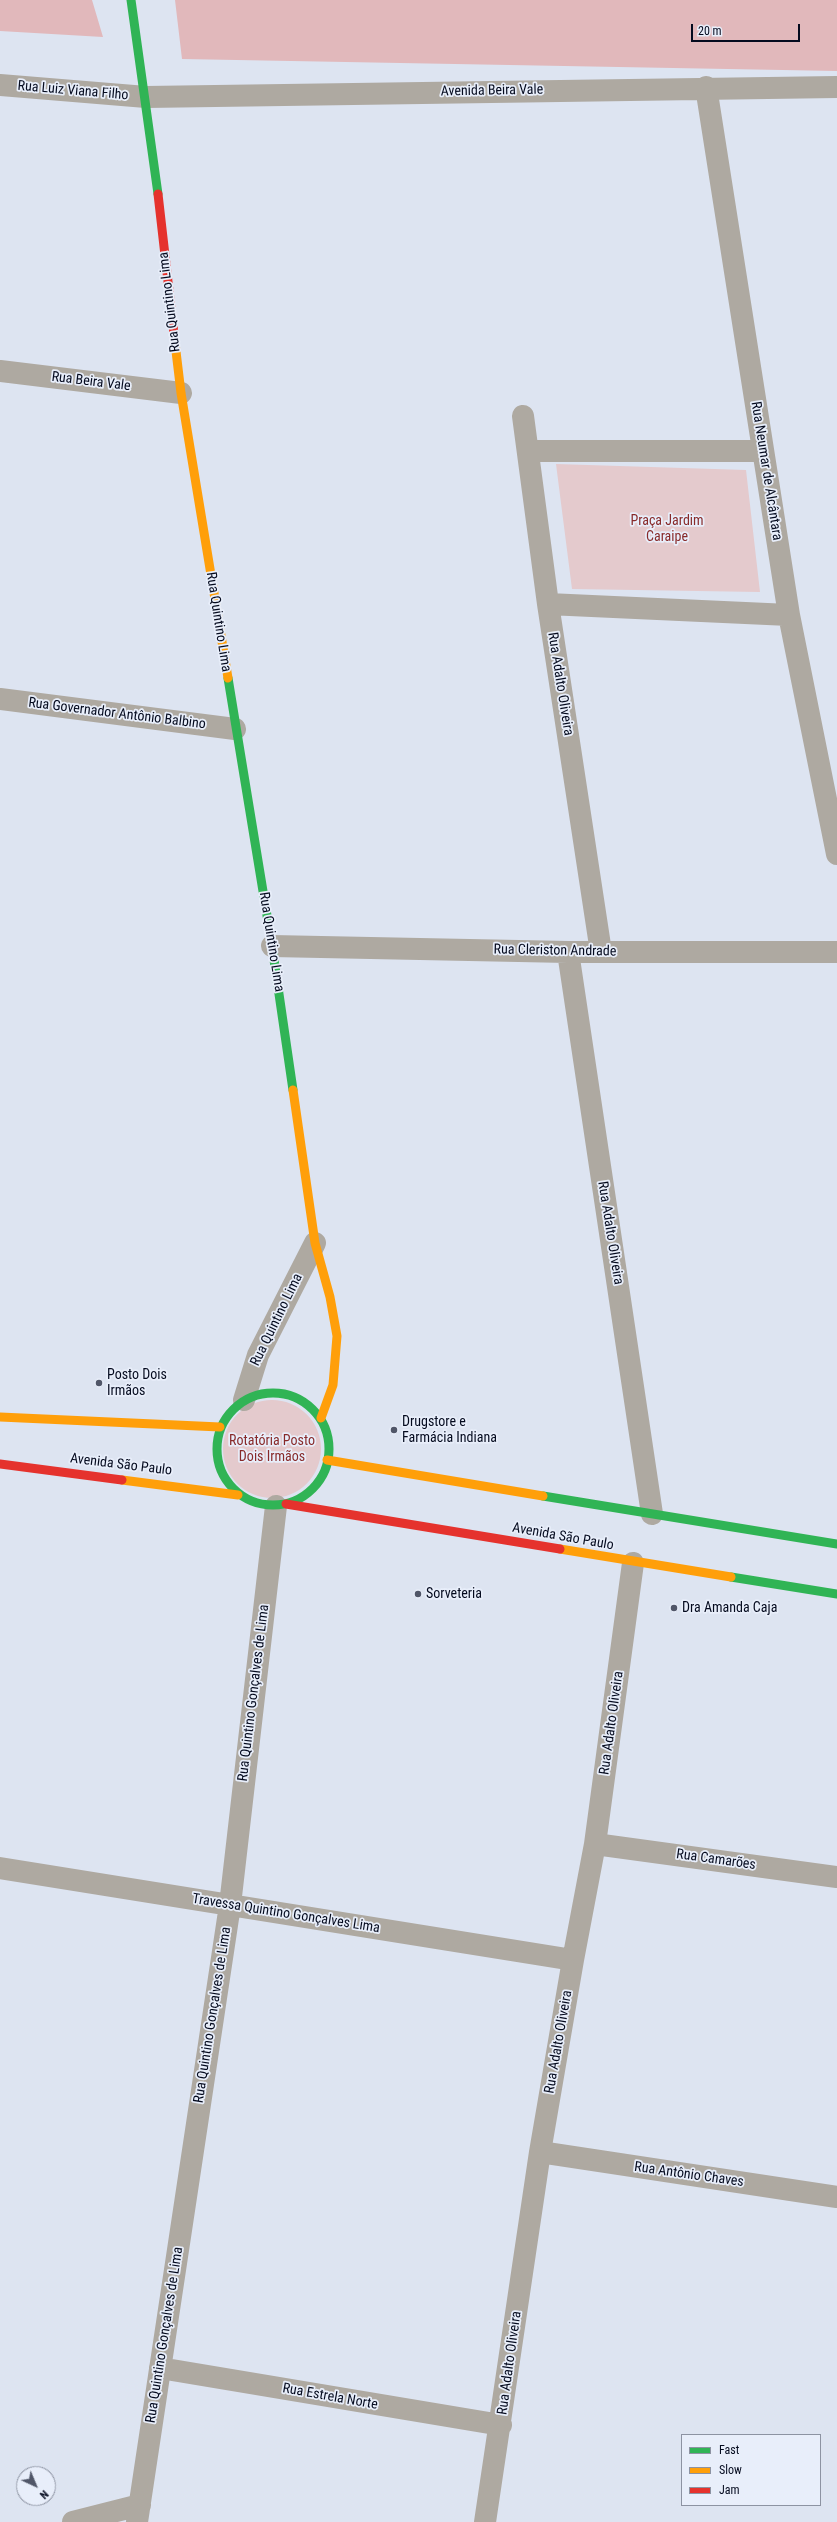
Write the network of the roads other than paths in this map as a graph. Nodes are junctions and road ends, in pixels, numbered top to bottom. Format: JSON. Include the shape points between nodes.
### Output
{"nodes":[{"id":1,"x":131,"y":0,"type":"edge"},
{"id":2,"x":0,"y":85,"type":"edge"},
{"id":3,"x":706,"y":87,"type":"junction"},
{"id":4,"x":837,"y":87,"type":"edge"},
{"id":5,"x":146,"y":96,"type":"junction"},
{"id":6,"x":0,"y":371,"type":"edge"},
{"id":7,"x":181,"y":393,"type":"junction"},
{"id":8,"x":523,"y":416,"type":"dead end"},
{"id":9,"x":529,"y":451,"type":"junction"},
{"id":10,"x":763,"y":451,"type":"junction"},
{"id":11,"x":548,"y":604,"type":"junction"},
{"id":12,"x":789,"y":615,"type":"junction"},
{"id":13,"x":0,"y":698,"type":"edge"},
{"id":14,"x":235,"y":729,"type":"junction"},
{"id":15,"x":837,"y":854,"type":"edge"},
{"id":16,"x":272,"y":946,"type":"junction"},
{"id":17,"x":568,"y":952,"type":"junction"},
{"id":18,"x":601,"y":952,"type":"junction"},
{"id":19,"x":837,"y":952,"type":"edge"},
{"id":20,"x":315,"y":1243,"type":"junction"},
{"id":21,"x":244,"y":1400,"type":"junction"},
{"id":22,"x":0,"y":1417,"type":"edge"},
{"id":23,"x":321,"y":1418,"type":"junction"},
{"id":24,"x":220,"y":1427,"type":"junction"},
{"id":25,"x":326,"y":1460,"type":"junction"},
{"id":26,"x":0,"y":1464,"type":"edge"},
{"id":27,"x":238,"y":1494,"type":"junction"},
{"id":28,"x":281,"y":1505,"type":"junction"},
{"id":29,"x":652,"y":1514,"type":"junction"},
{"id":30,"x":837,"y":1544,"type":"edge"},
{"id":31,"x":634,"y":1563,"type":"junction"},
{"id":32,"x":837,"y":1594,"type":"edge"},
{"id":33,"x":595,"y":1844,"type":"junction"},
{"id":34,"x":0,"y":1868,"type":"edge"},
{"id":35,"x":837,"y":1877,"type":"edge"},
{"id":36,"x":230,"y":1905,"type":"junction"},
{"id":37,"x":573,"y":1960,"type":"junction"},
{"id":38,"x":540,"y":2152,"type":"junction"},
{"id":39,"x":837,"y":2197,"type":"edge"},
{"id":40,"x":160,"y":2368,"type":"junction"},
{"id":41,"x":501,"y":2425,"type":"junction"},
{"id":42,"x":139,"y":2513,"type":"edge"},
{"id":43,"x":73,"y":2522,"type":"edge"},
{"id":44,"x":485,"y":2522,"type":"edge"}],
"edges":[{"from":1,"to":5,"type":"main road","name":"Rua Quintino Lima"},
{"from":2,"to":5,"type":"street","name":"Rua Luiz Viana Filho"},
{"from":3,"to":4,"type":"street","name":"Avenida Beira Vale"},
{"from":3,"to":5,"type":"street","name":"Avenida Beira Vale"},
{"from":3,"to":10,"type":"street","name":"Rua Neumar de Alcântara"},
{"from":5,"to":7,"type":"main road","name":"Rua Quintino Lima"},
{"from":6,"to":7,"type":"street","name":"Rua Beira Vale"},
{"from":7,"to":14,"type":"main road","name":"Rua Quintino Lima"},
{"from":8,"to":9,"type":"street","name":"Rua Adalto Oliveira"},
{"from":9,"to":10,"type":"street"},
{"from":9,"to":11,"type":"street","name":"Rua Adalto Oliveira"},
{"from":10,"to":12,"type":"street","name":"Rua Neumar de Alcântara"},
{"from":11,"to":12,"type":"street"},
{"from":11,"to":18,"type":"street","name":"Rua Adalto Oliveira"},
{"from":12,"to":15,"type":"street","name":"Rua Neumar de Alcântara"},
{"from":13,"to":14,"type":"street","name":"Rua Governador Antônio Balbino"},
{"from":14,"to":16,"type":"main road","name":"Rua Quintino Lima"},
{"from":16,"to":17,"type":"street","name":"Rua Cleriston Andrade"},
{"from":16,"to":20,"type":"main road","name":"Rua Quintino Lima"},
{"from":17,"to":18,"type":"street","name":"Rua Cleriston Andrade"},
{"from":17,"to":29,"type":"street","name":"Rua Adalto Oliveira"},
{"from":18,"to":19,"type":"street","name":"Rua Cleriston Andrade"},
{"from":20,"to":21,"type":"street","name":"Rua Quintino Lima","via":[[258,1355]]},
{"from":20,"to":23,"type":"main road","name":"Rua Quintino Lima","via":[[330,1297],[337,1336],[333,1385]]},
{"from":21,"to":23,"type":"main road","name":"Avenida São Paulo","via":[[264,1392],[286,1393],[306,1402]]},
{"from":21,"to":24,"type":"main road","name":"Avenida São Paulo","via":[[230,1412]]},
{"from":22,"to":24,"type":"main road","via":[[101,1424]]},
{"from":23,"to":25,"type":"main road","name":"Avenida São Paulo","via":[[329,1440]]},
{"from":24,"to":27,"type":"main road","name":"Avenida São Paulo","via":[[216,1452],[222,1476]]},
{"from":25,"to":28,"type":"main road","name":"Avenida São Paulo","via":[[325,1469],[316,1485],[303,1497]]},
{"from":25,"to":29,"type":"main road"},
{"from":26,"to":27,"type":"main road","name":"Avenida São Paulo"},
{"from":27,"to":28,"type":"main road","name":"Avenida São Paulo","via":[[256,1504]]},
{"from":28,"to":31,"type":"main road","name":"Avenida São Paulo"},
{"from":28,"to":36,"type":"street","name":"Rua Quintino Gonçalves de Lima"},
{"from":29,"to":30,"type":"main road"},
{"from":31,"to":32,"type":"main road","name":"Avenida São Paulo"},
{"from":31,"to":33,"type":"street","name":"Rua Adalto Oliveira"},
{"from":33,"to":35,"type":"street","name":"Rua Camarões"},
{"from":33,"to":37,"type":"street","name":"Rua Adalto Oliveira"},
{"from":34,"to":36,"type":"street","name":"Travessa Quintino Gonçalves Lima"},
{"from":36,"to":37,"type":"street","name":"Travessa Quintino Gonçalves Lima"},
{"from":36,"to":40,"type":"street","name":"Rua Quintino Gonçalves de Lima"},
{"from":37,"to":38,"type":"street","name":"Rua Adalto Oliveira"},
{"from":38,"to":39,"type":"street","name":"Rua Antônio Chaves"},
{"from":38,"to":41,"type":"street","name":"Rua Adalto Oliveira"},
{"from":40,"to":41,"type":"street","name":"Rua Estrela Norte"},
{"from":40,"to":42,"type":"street","name":"Rua Quintino Gonçalves de Lima"},
{"from":41,"to":44,"type":"street","name":"Rua Adalto Oliveira"},
{"from":42,"to":43,"type":"street"}]}
